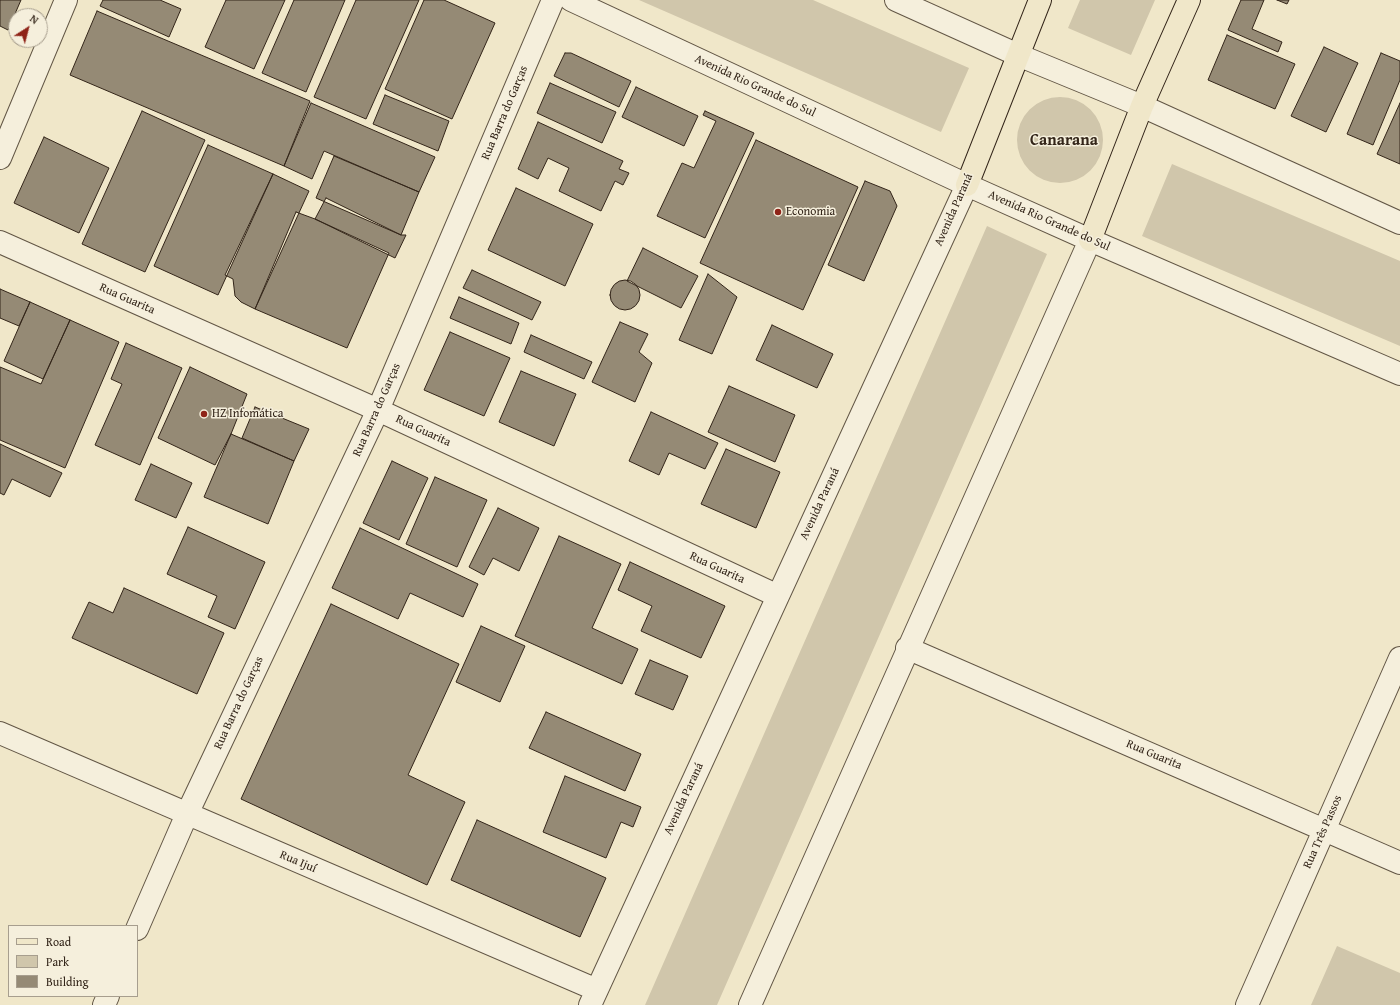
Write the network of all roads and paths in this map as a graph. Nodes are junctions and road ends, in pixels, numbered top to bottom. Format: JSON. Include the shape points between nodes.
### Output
{"nodes":[{"id":1,"x":66,"y":0,"type":"edge"},
{"id":2,"x":553,"y":0,"type":"edge"},
{"id":3,"x":571,"y":0,"type":"edge"},
{"id":4,"x":896,"y":0,"type":"edge"},
{"id":5,"x":1040,"y":0,"type":"edge"},
{"id":6,"x":1189,"y":0,"type":"edge"},
{"id":7,"x":1018,"y":55,"type":"junction"},
{"id":8,"x":1142,"y":106,"type":"junction"},
{"id":9,"x":0,"y":158,"type":"edge"},
{"id":10,"x":966,"y":185,"type":"junction"},
{"id":11,"x":1400,"y":223,"type":"edge"},
{"id":12,"x":1090,"y":240,"type":"junction"},
{"id":13,"x":0,"y":242,"type":"edge"},
{"id":14,"x":1400,"y":374,"type":"edge"},
{"id":15,"x":378,"y":410,"type":"junction"},
{"id":16,"x":778,"y":596,"type":"junction"},
{"id":17,"x":907,"y":648,"type":"junction"},
{"id":18,"x":1400,"y":658,"type":"edge"},
{"id":19,"x":0,"y":733,"type":"edge"},
{"id":20,"x":186,"y":814,"type":"junction"},
{"id":21,"x":1324,"y":829,"type":"junction"},
{"id":22,"x":1400,"y":863,"type":"edge"},
{"id":23,"x":138,"y":927,"type":"edge"},
{"id":24,"x":593,"y":998,"type":"edge"},
{"id":25,"x":750,"y":1005,"type":"edge"},
{"id":26,"x":1247,"y":1005,"type":"edge"}],
"edges":[{"from":1,"to":9,"type":"street"},
{"from":2,"to":15,"type":"street","name":"Rua Barra do Garças"},
{"from":3,"to":10,"type":"street","name":"Avenida Rio Grande do Sul"},
{"from":4,"to":7,"type":"street"},
{"from":5,"to":7,"type":"main road","name":"Avenida Paraná"},
{"from":6,"to":8,"type":"main road"},
{"from":7,"to":8,"type":"street"},
{"from":7,"to":10,"type":"main road","name":"Avenida Paraná"},
{"from":8,"to":11,"type":"street"},
{"from":8,"to":12,"type":"main road"},
{"from":10,"to":12,"type":"street","name":"Avenida Rio Grande do Sul"},
{"from":10,"to":16,"type":"street","name":"Avenida Paraná"},
{"from":12,"to":14,"type":"street","name":"Avenida Rio Grande do Sul"},
{"from":12,"to":17,"type":"street"},
{"from":13,"to":15,"type":"street","name":"Rua Guarita"},
{"from":15,"to":16,"type":"street","name":"Rua Guarita"},
{"from":15,"to":20,"type":"street","name":"Rua Barra do Garças"},
{"from":16,"to":24,"type":"street","name":"Avenida Paraná"},
{"from":17,"to":21,"type":"street","name":"Rua Guarita"},
{"from":17,"to":25,"type":"street"},
{"from":18,"to":21,"type":"street","name":"Rua Três Passos"},
{"from":19,"to":20,"type":"street","name":"Rua Ijuí"},
{"from":20,"to":23,"type":"street","name":"Rua Barra do Garças"},
{"from":20,"to":24,"type":"street","name":"Rua Ijuí"},
{"from":21,"to":22,"type":"street","name":"Rua Guarita"},
{"from":21,"to":26,"type":"street","name":"Rua Três Passos"}]}
